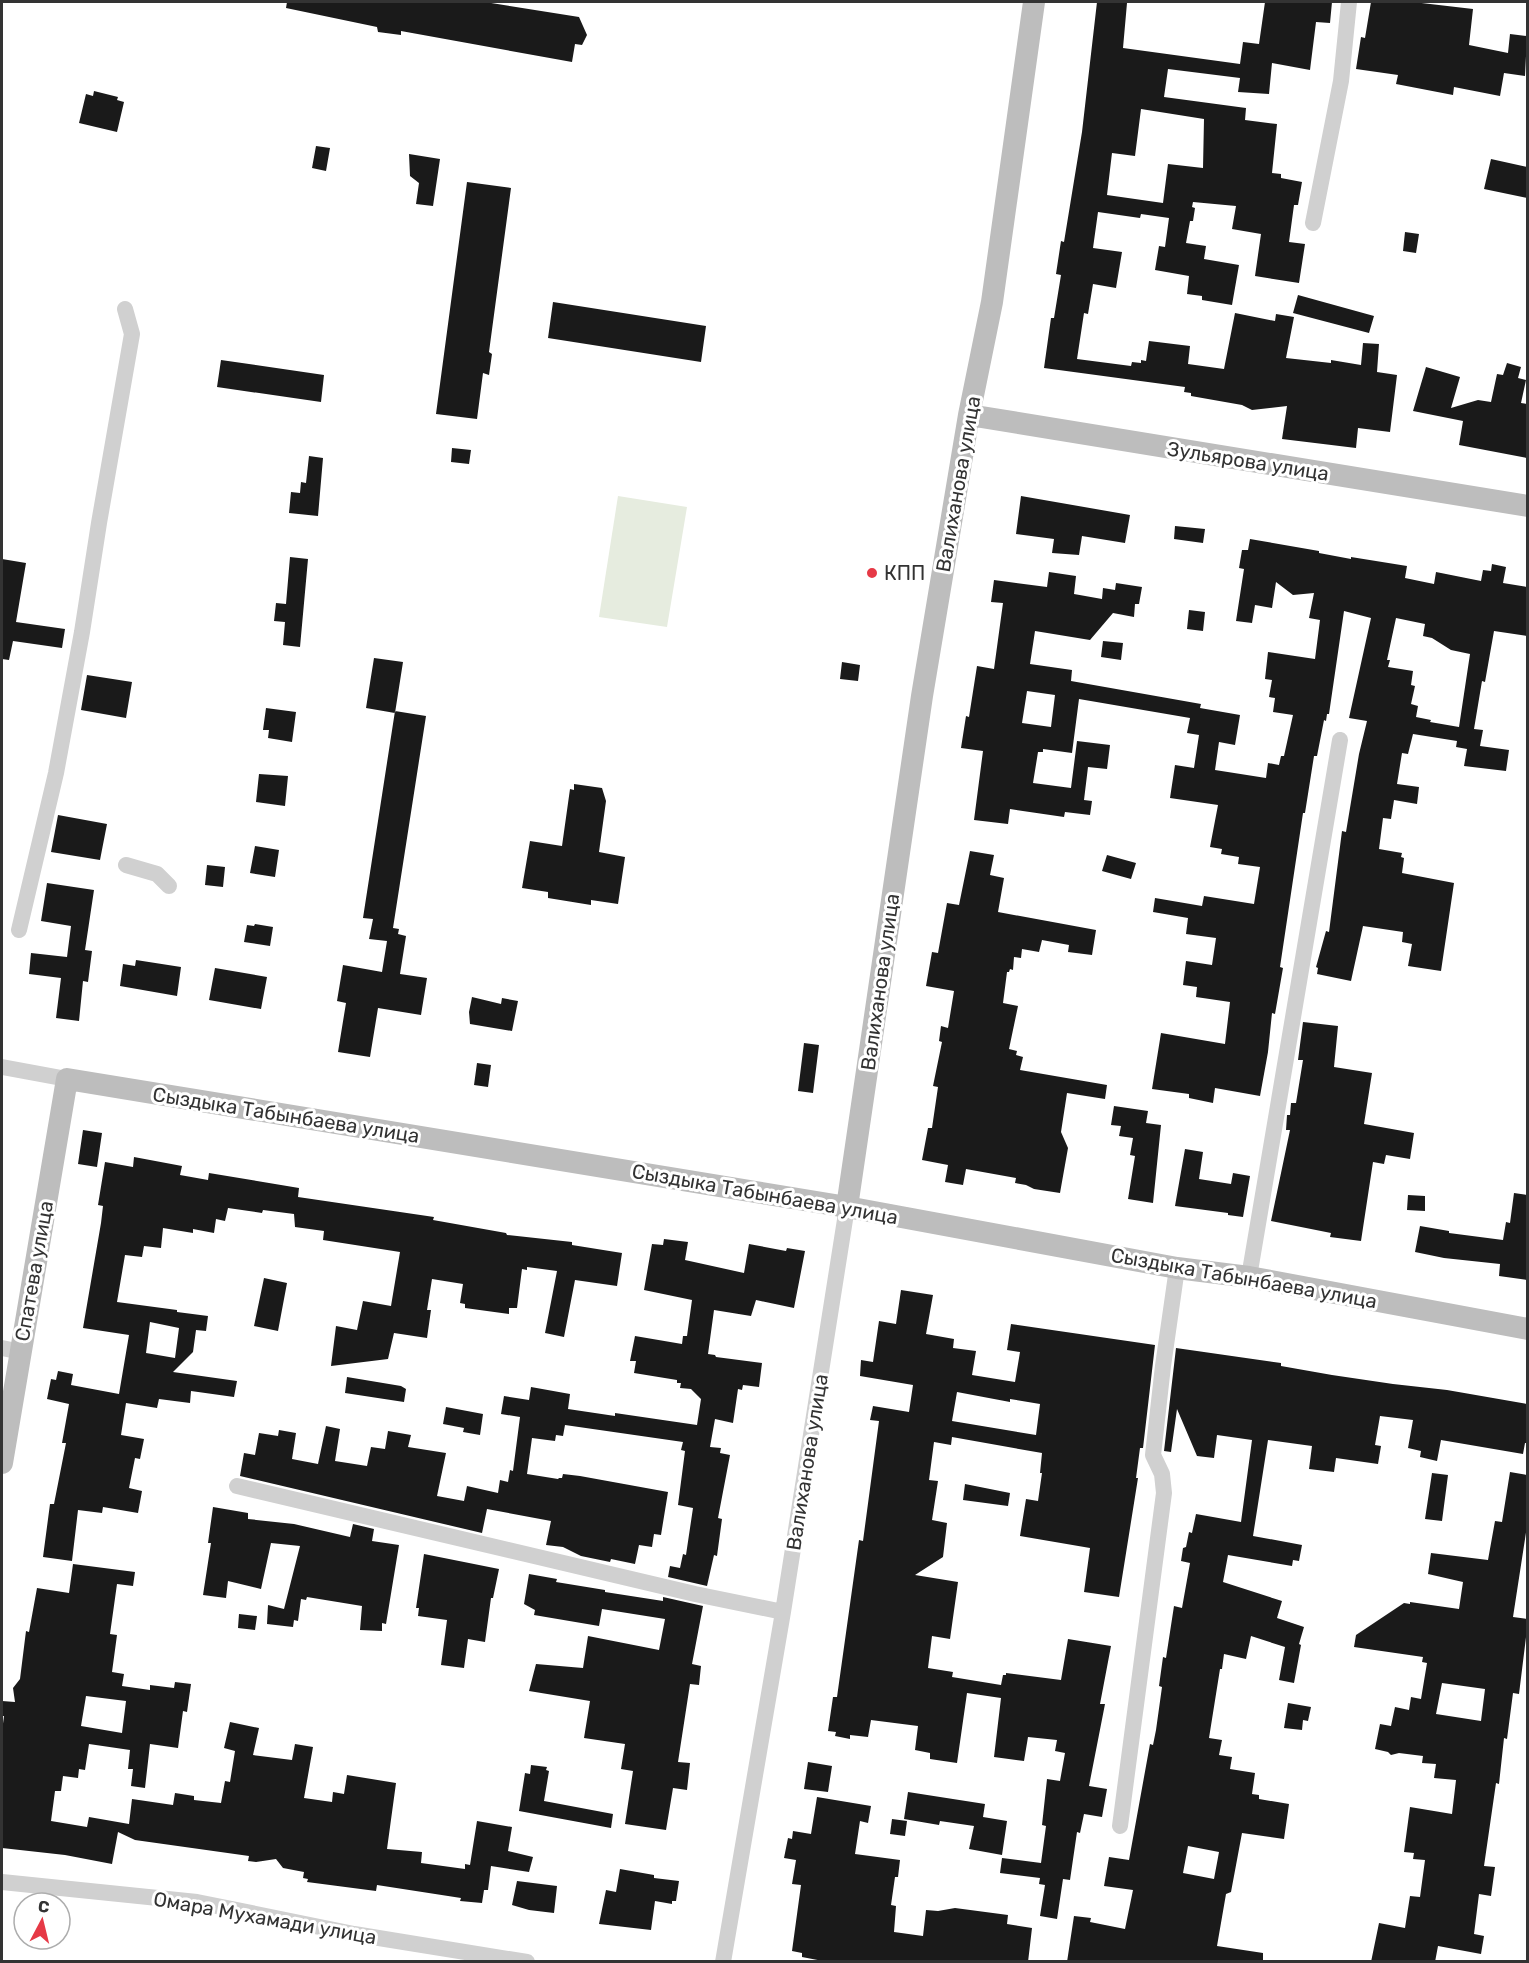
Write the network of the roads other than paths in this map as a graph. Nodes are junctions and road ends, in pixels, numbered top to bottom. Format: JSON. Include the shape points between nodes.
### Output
{"nodes":[{"id":1,"x":1034,"y":2,"type":"edge"},
{"id":2,"x":1349,"y":2,"type":"edge"},
{"id":3,"x":1313,"y":223,"type":"dead end"},
{"id":4,"x":125,"y":309,"type":"dead end"},
{"id":5,"x":969,"y":415,"type":"junction"},
{"id":6,"x":1527,"y":506,"type":"edge"},
{"id":7,"x":1340,"y":740,"type":"dead end"},
{"id":8,"x":126,"y":865,"type":"dead end"},
{"id":9,"x":169,"y":886,"type":"dead end"},
{"id":10,"x":19,"y":930,"type":"dead end"},
{"id":11,"x":2,"y":1067,"type":"edge"},
{"id":12,"x":67,"y":1079,"type":"junction"},
{"id":13,"x":847,"y":1207,"type":"junction"},
{"id":14,"x":1177,"y":1268,"type":"junction"},
{"id":15,"x":1250,"y":1277,"type":"junction"},
{"id":16,"x":1527,"y":1329,"type":"edge"},
{"id":17,"x":11,"y":1350,"type":"edge"},
{"id":18,"x":2,"y":1463,"type":"edge"},
{"id":19,"x":237,"y":1486,"type":"dead end"},
{"id":20,"x":783,"y":1612,"type":"junction"},
{"id":21,"x":1120,"y":1826,"type":"dead end"},
{"id":22,"x":2,"y":1882,"type":"edge"},
{"id":23,"x":527,"y":1962,"type":"edge"},
{"id":24,"x":723,"y":1962,"type":"edge"}],
"edges":[{"from":1,"to":5,"type":"street","name":"Валиханова улица","via":[[992,302]]},
{"from":2,"to":3,"type":"street","via":[[1341,81]]},
{"from":4,"to":10,"type":"street","via":[[132,334],[82,632],[56,773]]},
{"from":5,"to":6,"type":"street","name":"Зульярова улица"},
{"from":5,"to":13,"type":"street","name":"Валиханова улица","via":[[920,708]]},
{"from":7,"to":15,"type":"street"},
{"from":8,"to":9,"type":"street","via":[[157,874]]},
{"from":11,"to":12,"type":"street","name":"Сыздыка Табынбаева улица"},
{"from":12,"to":13,"type":"street","name":"Сыздыка Табынбаева улица"},
{"from":12,"to":17,"type":"street","name":"Спатева улица"},
{"from":13,"to":14,"type":"street","name":"Сыздыка Табынбаева улица"},
{"from":13,"to":20,"type":"street","name":"Валиханова улица"},
{"from":14,"to":15,"type":"street","name":"Сыздыка Табынбаева улица"},
{"from":14,"to":21,"type":"street","via":[[1153,1455],[1162,1473],[1164,1493]]},
{"from":15,"to":16,"type":"street","name":"Сыздыка Табынбаева улица"},
{"from":17,"to":18,"type":"street","name":"Спатева улица"},
{"from":19,"to":20,"type":"street"},
{"from":20,"to":24,"type":"street","name":"Валиханова улица"},
{"from":22,"to":23,"type":"street","name":"Омара Мухамади улица","via":[[197,1902],[354,1934]]}]}
